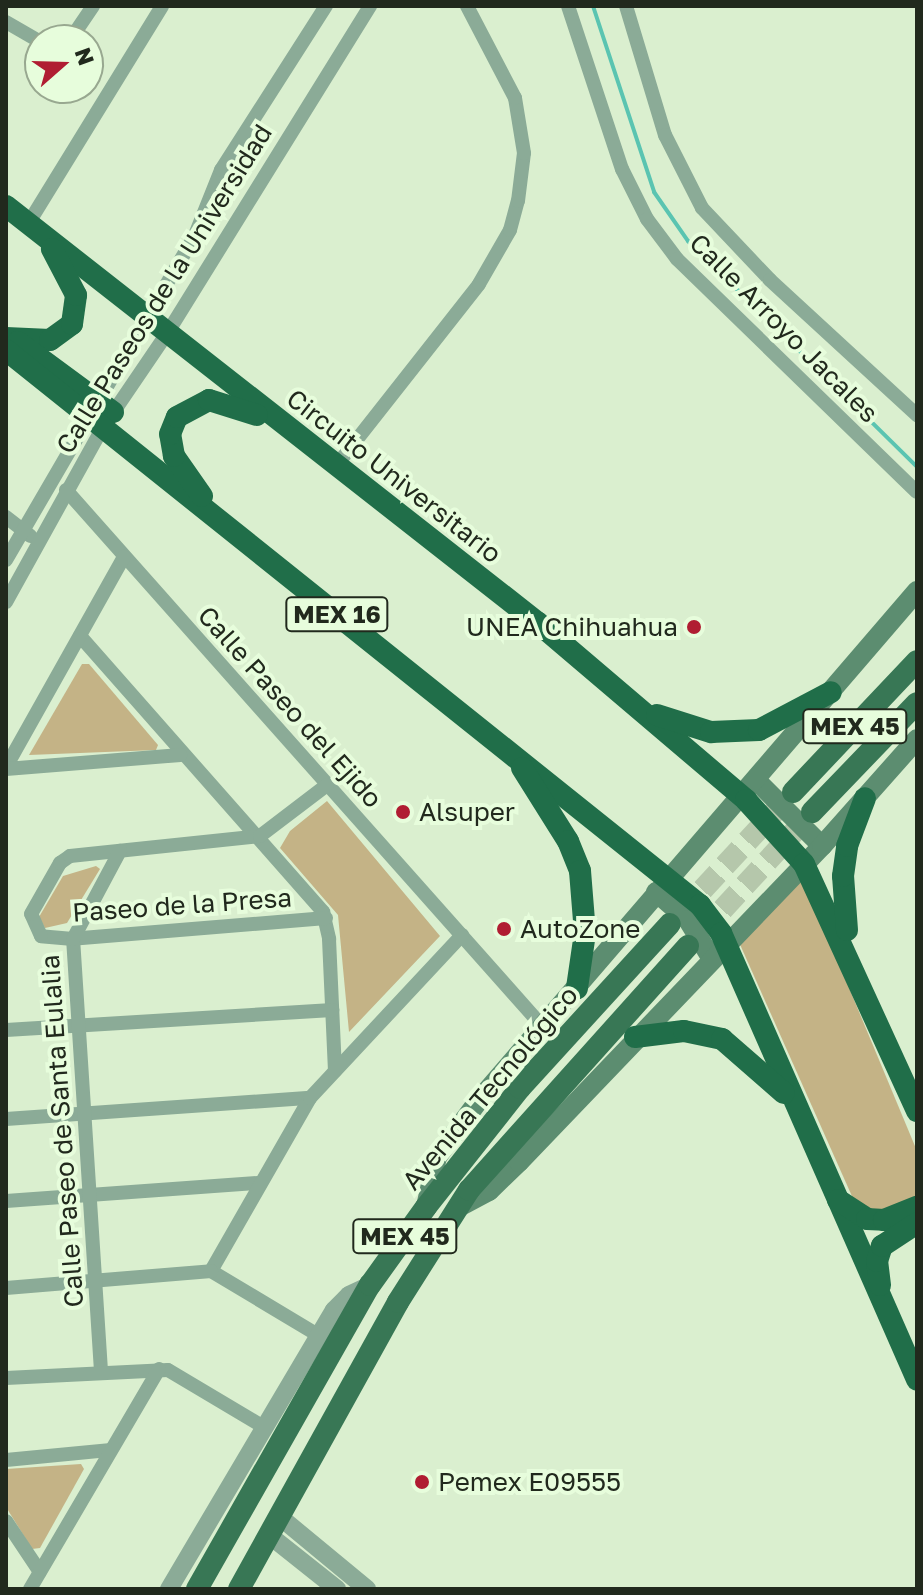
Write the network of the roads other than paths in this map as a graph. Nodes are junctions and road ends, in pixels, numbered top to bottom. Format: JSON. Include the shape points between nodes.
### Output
{"nodes":[{"id":1,"x":93,"y":6,"type":"edge"},
{"id":2,"x":162,"y":6,"type":"edge"},
{"id":3,"x":326,"y":6,"type":"edge"},
{"id":4,"x":370,"y":6,"type":"edge"},
{"id":5,"x":467,"y":6,"type":"edge"},
{"id":6,"x":568,"y":6,"type":"edge"},
{"id":7,"x":626,"y":6,"type":"edge"},
{"id":8,"x":6,"y":22,"type":"edge"},
{"id":9,"x":81,"y":24,"type":"edge"},
{"id":10,"x":24,"y":33,"type":"edge"},
{"id":11,"x":6,"y":206,"type":"edge"},
{"id":12,"x":28,"y":224,"type":"junction"},
{"id":13,"x":46,"y":238,"type":"junction"},
{"id":14,"x":145,"y":323,"type":"junction"},
{"id":15,"x":164,"y":339,"type":"junction"},
{"id":16,"x":10,"y":343,"type":"edge"},
{"id":17,"x":245,"y":409,"type":"junction"},
{"id":18,"x":101,"y":415,"type":"junction"},
{"id":19,"x":917,"y":415,"type":"edge"},
{"id":20,"x":277,"y":421,"type":"junction"},
{"id":21,"x":336,"y":466,"type":"junction"},
{"id":22,"x":66,"y":490,"type":"junction"},
{"id":23,"x":917,"y":492,"type":"edge"},
{"id":24,"x":6,"y":517,"type":"edge"},
{"id":25,"x":23,"y":530,"type":"junction"},
{"id":26,"x":40,"y":543,"type":"junction"},
{"id":27,"x":247,"y":543,"type":"junction"},
{"id":28,"x":124,"y":557,"type":"junction"},
{"id":29,"x":6,"y":560,"type":"edge"},
{"id":30,"x":917,"y":591,"type":"edge"},
{"id":31,"x":6,"y":602,"type":"edge"},
{"id":32,"x":80,"y":636,"type":"junction"},
{"id":33,"x":917,"y":661,"type":"edge"},
{"id":34,"x":831,"y":692,"type":"junction"},
{"id":35,"x":917,"y":703,"type":"edge"},
{"id":36,"x":641,"y":708,"type":"junction"},
{"id":37,"x":917,"y":739,"type":"edge"},
{"id":38,"x":512,"y":753,"type":"junction"},
{"id":39,"x":180,"y":755,"type":"junction"},
{"id":40,"x":6,"y":768,"type":"edge"},
{"id":41,"x":327,"y":785,"type":"junction"},
{"id":42,"x":749,"y":788,"type":"junction"},
{"id":43,"x":793,"y":792,"type":"tunnel mouth"},
{"id":44,"x":865,"y":798,"type":"junction"},
{"id":45,"x":812,"y":812,"type":"tunnel mouth"},
{"id":46,"x":260,"y":836,"type":"junction"},
{"id":47,"x":822,"y":846,"type":"junction"},
{"id":48,"x":120,"y":851,"type":"junction"},
{"id":49,"x":804,"y":864,"type":"junction"},
{"id":50,"x":662,"y":885,"type":"junction"},
{"id":51,"x":326,"y":918,"type":"junction"},
{"id":52,"x":670,"y":924,"type":"tunnel mouth"},
{"id":53,"x":462,"y":935,"type":"junction"},
{"id":54,"x":73,"y":939,"type":"junction"},
{"id":55,"x":688,"y":946,"type":"tunnel mouth"},
{"id":56,"x":719,"y":951,"type":"junction"},
{"id":57,"x":858,"y":974,"type":"junction"},
{"id":58,"x":577,"y":988,"type":"junction"},
{"id":59,"x":332,"y":1010,"type":"junction"},
{"id":60,"x":78,"y":1023,"type":"junction"},
{"id":61,"x":542,"y":1026,"type":"junction"},
{"id":62,"x":6,"y":1030,"type":"edge"},
{"id":63,"x":635,"y":1037,"type":"junction"},
{"id":64,"x":335,"y":1071,"type":"junction"},
{"id":65,"x":310,"y":1098,"type":"junction"},
{"id":66,"x":796,"y":1107,"type":"junction"},
{"id":67,"x":917,"y":1111,"type":"edge"},
{"id":68,"x":85,"y":1113,"type":"junction"},
{"id":69,"x":6,"y":1119,"type":"edge"},
{"id":70,"x":258,"y":1183,"type":"junction"},
{"id":71,"x":91,"y":1196,"type":"junction"},
{"id":72,"x":837,"y":1199,"type":"junction"},
{"id":73,"x":6,"y":1201,"type":"edge"},
{"id":74,"x":426,"y":1207,"type":"junction"},
{"id":75,"x":459,"y":1207,"type":"junction"},
{"id":76,"x":917,"y":1207,"type":"edge"},
{"id":77,"x":917,"y":1223,"type":"edge"},
{"id":78,"x":211,"y":1271,"type":"junction"},
{"id":79,"x":98,"y":1282,"type":"junction"},
{"id":80,"x":370,"y":1285,"type":"junction"},
{"id":81,"x":6,"y":1288,"type":"edge"},
{"id":82,"x":882,"y":1298,"type":"junction"},
{"id":83,"x":318,"y":1335,"type":"junction"},
{"id":84,"x":159,"y":1369,"type":"junction"},
{"id":85,"x":101,"y":1371,"type":"junction"},
{"id":86,"x":6,"y":1378,"type":"edge"},
{"id":87,"x":917,"y":1380,"type":"edge"},
{"id":88,"x":262,"y":1426,"type":"junction"},
{"id":89,"x":109,"y":1450,"type":"junction"},
{"id":90,"x":6,"y":1460,"type":"edge"},
{"id":91,"x":6,"y":1521,"type":"edge"},
{"id":92,"x":274,"y":1526,"type":"junction"},
{"id":93,"x":40,"y":1572,"type":"junction"},
{"id":94,"x":30,"y":1589,"type":"edge"},
{"id":95,"x":169,"y":1589,"type":"edge"},
{"id":96,"x":197,"y":1589,"type":"edge"},
{"id":97,"x":239,"y":1589,"type":"edge"},
{"id":98,"x":337,"y":1589,"type":"edge"},
{"id":99,"x":367,"y":1589,"type":"edge"}],
"edges":[{"from":1,"to":9,"type":"street"},
{"from":2,"to":12,"type":"street"},
{"from":3,"to":14,"type":"street","name":"Calle Paseos de la Universidad","via":[[221,170],[195,235]]},
{"from":4,"to":15,"type":"street","name":"Calle Paseos de la Universidad"},
{"from":5,"to":21,"type":"street","via":[[515,98],[524,153],[510,230],[479,284]]},
{"from":6,"to":23,"type":"street","name":"Calle Arroyo Jacales","via":[[622,169],[647,219],[677,259]]},
{"from":7,"to":19,"type":"street","via":[[665,135],[702,208],[770,280]]},
{"from":8,"to":10,"type":"street"},
{"from":11,"to":12,"type":"highway","name":"Circuito Universitario"},
{"from":12,"to":13,"type":"highway","name":"Circuito Universitario"},
{"from":13,"to":14,"type":"highway","name":"Circuito Universitario"},
{"from":13,"to":16,"type":"highway","via":[[70,282],[77,314],[60,336]]},
{"from":14,"to":15,"type":"highway","name":"Circuito Universitario"},
{"from":14,"to":18,"type":"street","name":"Calle Paseos de la Universidad"},
{"from":15,"to":17,"type":"highway"},
{"from":15,"to":18,"type":"street","name":"Calle Paseos de la Universidad"},
{"from":15,"to":20,"type":"highway","name":"Circuito Universitario"},
{"from":16,"to":18,"type":"highway"},
{"from":17,"to":20,"type":"highway"},
{"from":17,"to":27,"type":"highway","via":[[219,401],[194,404],[177,417],[170,434],[174,456],[188,480]]},
{"from":18,"to":22,"type":"street","name":"Calle Paseos de la Universidad"},
{"from":18,"to":25,"type":"street","name":"Calle Paseos de la Universidad"},
{"from":18,"to":27,"type":"highway","number":"MEX 16"},
{"from":20,"to":21,"type":"highway","name":"Circuito Universitario"},
{"from":21,"to":36,"type":"highway","name":"Circuito Universitario"},
{"from":22,"to":26,"type":"street","name":"Calle Paseos de la Universidad"},
{"from":22,"to":28,"type":"street","name":"Calle Paseo del Ejido"},
{"from":24,"to":25,"type":"street"},
{"from":25,"to":26,"type":"street"},
{"from":25,"to":29,"type":"street","name":"Calle Paseos de la Universidad"},
{"from":26,"to":31,"type":"street","name":"Calle Paseos de la Universidad"},
{"from":27,"to":38,"type":"highway","number":"MEX 16"},
{"from":28,"to":32,"type":"street"},
{"from":28,"to":41,"type":"street","name":"Calle Paseo del Ejido"},
{"from":30,"to":34,"type":"main road","number":"MEX 45"},
{"from":32,"to":39,"type":"street"},
{"from":32,"to":40,"type":"street"},
{"from":33,"to":43,"type":"main road","number":"MEX 45"},
{"from":34,"to":36,"type":"highway","via":[[780,721],[733,733],[680,724]]},
{"from":34,"to":42,"type":"main road","number":"MEX 45"},
{"from":35,"to":45,"type":"main road","number":"MEX 45"},
{"from":36,"to":42,"type":"highway","name":"Circuito Universitario"},
{"from":37,"to":44,"type":"main road","number":"MEX 45"},
{"from":38,"to":50,"type":"highway","number":"MEX 16"},
{"from":38,"to":58,"type":"highway","via":[[568,841],[580,871],[585,933]]},
{"from":39,"to":40,"type":"street"},
{"from":39,"to":46,"type":"street"},
{"from":41,"to":46,"type":"street"},
{"from":41,"to":53,"type":"street","name":"Calle Paseo del Ejido"},
{"from":42,"to":47,"type":"main road"},
{"from":42,"to":49,"type":"highway","name":"Circuito Universitario"},
{"from":42,"to":50,"type":"main road","number":"MEX 45"},
{"from":44,"to":47,"type":"main road"},
{"from":44,"to":57,"type":"highway","number":"MEX 45","via":[[847,846],[843,876],[842,908]]},
{"from":46,"to":48,"type":"street","name":"Paseo de la Presa"},
{"from":46,"to":51,"type":"street"},
{"from":47,"to":49,"type":"main road"},
{"from":48,"to":54,"type":"street","name":"Calle Paseo de Santa Eulalia"},
{"from":48,"to":54,"type":"street","name":"Paseo de la Presa","via":[[70,856],[60,863],[31,914],[41,936]]},
{"from":49,"to":56,"type":"main road"},
{"from":49,"to":57,"type":"highway","name":"Circuito Universitario"},
{"from":50,"to":56,"type":"highway","via":[[700,905]]},
{"from":50,"to":58,"type":"main road"},
{"from":51,"to":54,"type":"street","name":"Paseo de la Presa"},
{"from":51,"to":59,"type":"street"},
{"from":52,"to":74,"type":"main road","name":"Avenida Tecnológico","number":"MEX 45","via":[[520,1088]]},
{"from":53,"to":61,"type":"street","name":"Calle Paseo del Ejido"},
{"from":53,"to":64,"type":"street"},
{"from":54,"to":60,"type":"street","name":"Calle Paseo de Santa Eulalia"},
{"from":55,"to":75,"type":"main road","name":"Avenida Tecnológico","number":"MEX 45","via":[[520,1129]]},
{"from":56,"to":63,"type":"main road"},
{"from":56,"to":66,"type":"highway"},
{"from":57,"to":67,"type":"highway","number":"MEX 45"},
{"from":58,"to":61,"type":"main road"},
{"from":59,"to":60,"type":"street"},
{"from":59,"to":64,"type":"street"},
{"from":60,"to":62,"type":"street"},
{"from":60,"to":68,"type":"street","name":"Calle Paseo de Santa Eulalia"},
{"from":61,"to":74,"type":"main road","via":[[437,1157]]},
{"from":63,"to":66,"type":"highway","via":[[684,1031],[722,1039],[759,1066]]},
{"from":63,"to":75,"type":"main road","via":[[489,1191]]},
{"from":64,"to":65,"type":"street"},
{"from":65,"to":68,"type":"street"},
{"from":65,"to":70,"type":"street"},
{"from":66,"to":72,"type":"highway"},
{"from":68,"to":69,"type":"street"},
{"from":68,"to":71,"type":"street","name":"Calle Paseo de Santa Eulalia"},
{"from":70,"to":71,"type":"street"},
{"from":70,"to":78,"type":"street"},
{"from":71,"to":73,"type":"street"},
{"from":71,"to":79,"type":"street","name":"Calle Paseo de Santa Eulalia"},
{"from":72,"to":76,"type":"highway","via":[[867,1219],[884,1220]]},
{"from":72,"to":82,"type":"highway"},
{"from":74,"to":80,"type":"main road","name":"Avenida Tecnológico","number":"MEX 45"},
{"from":75,"to":92,"type":"main road","name":"Avenida Tecnológico","number":"MEX 45","via":[[398,1302]]},
{"from":77,"to":82,"type":"highway","via":[[882,1246],[877,1261]]},
{"from":78,"to":79,"type":"street"},
{"from":78,"to":83,"type":"street"},
{"from":79,"to":81,"type":"street"},
{"from":79,"to":85,"type":"street","name":"Calle Paseo de Santa Eulalia"},
{"from":80,"to":83,"type":"street","via":[[340,1302]]},
{"from":80,"to":96,"type":"main road","name":"Avenida Tecnológico","number":"MEX 45"},
{"from":82,"to":87,"type":"highway"},
{"from":83,"to":88,"type":"street"},
{"from":84,"to":85,"type":"street"},
{"from":84,"to":88,"type":"street","via":[[177,1373]]},
{"from":84,"to":89,"type":"street"},
{"from":85,"to":86,"type":"street"},
{"from":88,"to":95,"type":"street"},
{"from":89,"to":90,"type":"street"},
{"from":89,"to":93,"type":"street"},
{"from":91,"to":93,"type":"street"},
{"from":92,"to":97,"type":"main road","name":"Avenida Tecnológico","number":"MEX 45"},
{"from":92,"to":98,"type":"street"},
{"from":92,"to":99,"type":"street"},
{"from":93,"to":94,"type":"street"}]}
